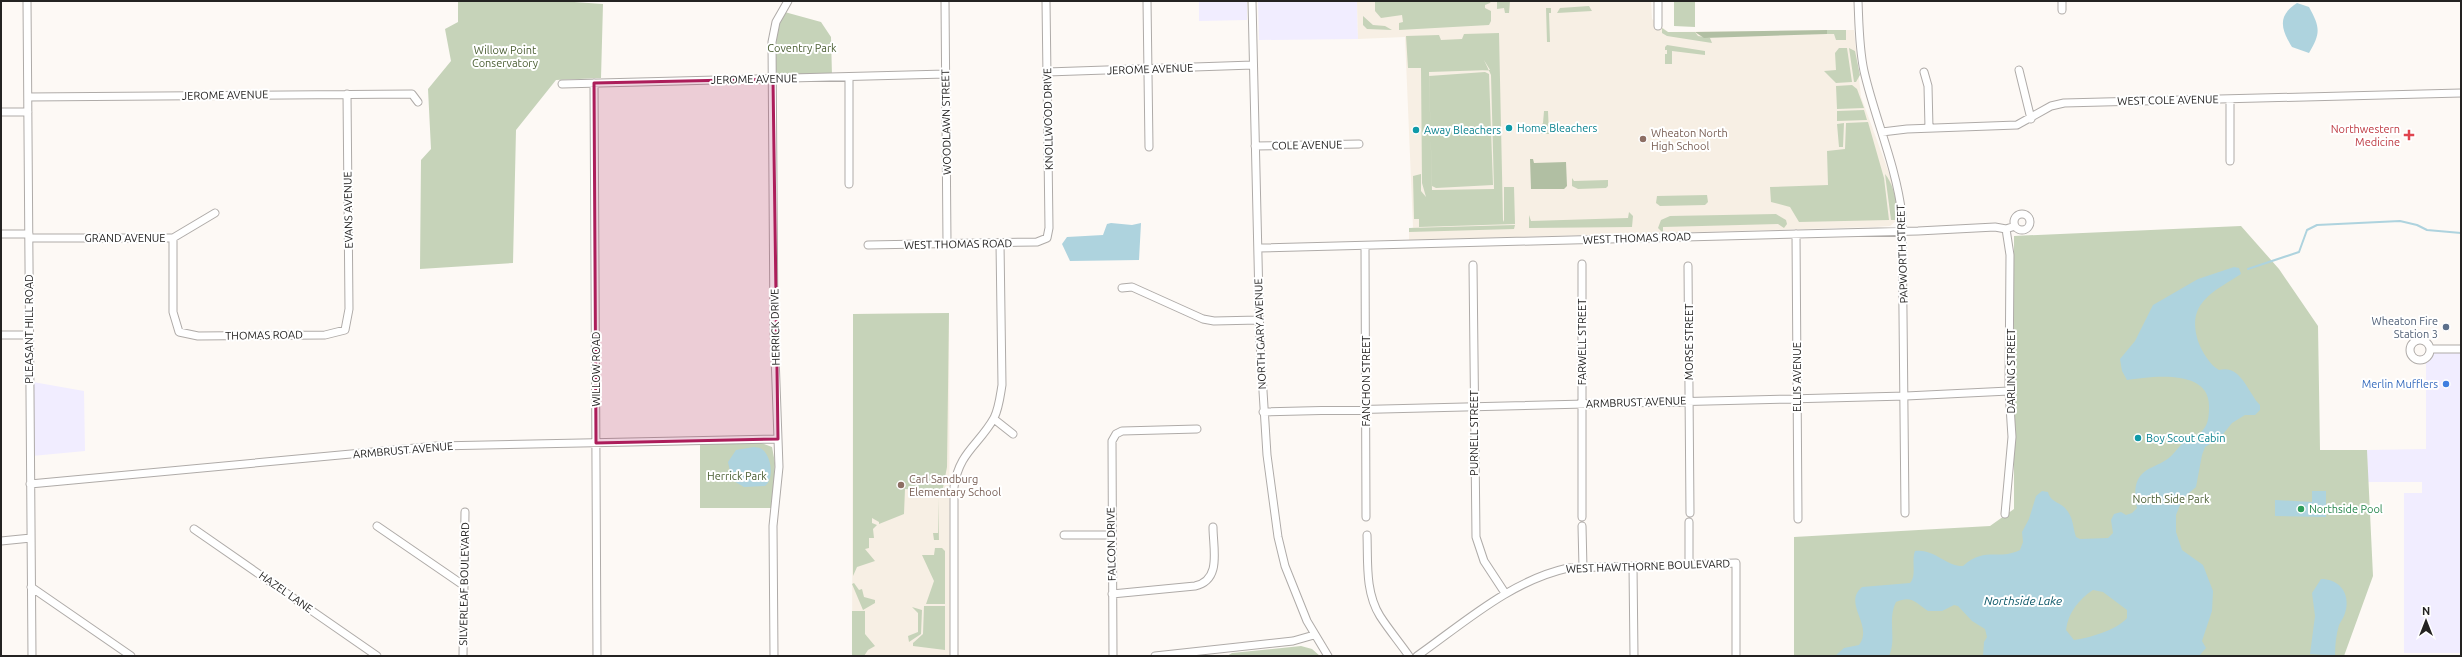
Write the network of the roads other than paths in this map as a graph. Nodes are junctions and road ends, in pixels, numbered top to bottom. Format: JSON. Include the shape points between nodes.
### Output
{"nodes":[{"id":1,"x":27,"y":1,"type":"edge"},
{"id":2,"x":788,"y":1,"type":"edge"},
{"id":3,"x":945,"y":1,"type":"edge"},
{"id":4,"x":1046,"y":1,"type":"edge"},
{"id":5,"x":1147,"y":1,"type":"edge"},
{"id":6,"x":1252,"y":1,"type":"edge"},
{"id":7,"x":1658,"y":1,"type":"edge"},
{"id":8,"x":1858,"y":1,"type":"edge"},
{"id":9,"x":2062,"y":1,"type":"edge"},
{"id":10,"x":2062,"y":10,"type":"dead end"},
{"id":11,"x":1658,"y":26,"type":"dead end"},
{"id":12,"x":1253,"y":65,"type":"junction"},
{"id":13,"x":1149,"y":69,"type":"junction"},
{"id":14,"x":2019,"y":70,"type":"dead end"},
{"id":15,"x":1047,"y":72,"type":"junction"},
{"id":16,"x":1924,"y":72,"type":"dead end"},
{"id":17,"x":946,"y":74,"type":"junction"},
{"id":18,"x":849,"y":77,"type":"junction"},
{"id":19,"x":773,"y":79,"type":"junction"},
{"id":20,"x":594,"y":83,"type":"junction"},
{"id":21,"x":562,"y":84,"type":"dead end"},
{"id":22,"x":2461,"y":93,"type":"edge"},
{"id":23,"x":347,"y":94,"type":"junction"},
{"id":24,"x":28,"y":97,"type":"junction"},
{"id":25,"x":2230,"y":99,"type":"junction"},
{"id":26,"x":418,"y":102,"type":"dead end"},
{"id":27,"x":1,"y":112,"type":"edge"},
{"id":28,"x":28,"y":112,"type":"junction"},
{"id":29,"x":2031,"y":119,"type":"junction"},
{"id":30,"x":1928,"y":128,"type":"junction"},
{"id":31,"x":1882,"y":132,"type":"junction"},
{"id":32,"x":1359,"y":144,"type":"dead end"},
{"id":33,"x":1255,"y":146,"type":"junction"},
{"id":34,"x":1150,"y":147,"type":"dead end"},
{"id":35,"x":2230,"y":161,"type":"dead end"},
{"id":36,"x":849,"y":184,"type":"dead end"},
{"id":37,"x":215,"y":213,"type":"dead end"},
{"id":38,"x":2015,"y":226,"type":"dead end"},
{"id":39,"x":2006,"y":229,"type":"junction"},
{"id":40,"x":1902,"y":231,"type":"junction"},
{"id":41,"x":1,"y":234,"type":"edge"},
{"id":42,"x":1796,"y":234,"type":"junction"},
{"id":43,"x":29,"y":236,"type":"junction"},
{"id":44,"x":173,"y":238,"type":"junction"},
{"id":45,"x":1047,"y":238,"type":"joint"},
{"id":46,"x":947,"y":243,"type":"junction"},
{"id":47,"x":1000,"y":243,"type":"junction"},
{"id":48,"x":868,"y":245,"type":"dead end"},
{"id":49,"x":1365,"y":246,"type":"junction"},
{"id":50,"x":1258,"y":248,"type":"junction"},
{"id":51,"x":1582,"y":264,"type":"dead end"},
{"id":52,"x":1473,"y":265,"type":"dead end"},
{"id":53,"x":1688,"y":266,"type":"dead end"},
{"id":54,"x":1122,"y":288,"type":"dead end"},
{"id":55,"x":1259,"y":320,"type":"junction"},
{"id":56,"x":346,"y":326,"type":"joint"},
{"id":57,"x":1,"y":335,"type":"edge"},
{"id":58,"x":29,"y":335,"type":"junction"},
{"id":59,"x":2430,"y":349,"type":"dead end"},
{"id":60,"x":2461,"y":349,"type":"edge"},
{"id":61,"x":2009,"y":391,"type":"junction"},
{"id":62,"x":1906,"y":396,"type":"junction"},
{"id":63,"x":1797,"y":398,"type":"junction"},
{"id":64,"x":1689,"y":401,"type":"junction"},
{"id":65,"x":1582,"y":404,"type":"junction"},
{"id":66,"x":1474,"y":406,"type":"junction"},
{"id":67,"x":1366,"y":410,"type":"junction"},
{"id":68,"x":1263,"y":412,"type":"junction"},
{"id":69,"x":994,"y":419,"type":"junction"},
{"id":70,"x":1197,"y":429,"type":"dead end"},
{"id":71,"x":1013,"y":434,"type":"dead end"},
{"id":72,"x":778,"y":439,"type":"junction"},
{"id":73,"x":596,"y":443,"type":"junction"},
{"id":74,"x":30,"y":484,"type":"junction"},
{"id":75,"x":465,"y":512,"type":"dead end"},
{"id":76,"x":1690,"y":513,"type":"dead end"},
{"id":77,"x":1905,"y":513,"type":"dead end"},
{"id":78,"x":2004,"y":514,"type":"dead end"},
{"id":79,"x":1366,"y":517,"type":"dead end"},
{"id":80,"x":1582,"y":517,"type":"dead end"},
{"id":81,"x":1798,"y":520,"type":"dead end"},
{"id":82,"x":1690,"y":522,"type":"dead end"},
{"id":83,"x":377,"y":526,"type":"dead end"},
{"id":84,"x":1582,"y":526,"type":"dead end"},
{"id":85,"x":1213,"y":527,"type":"dead end"},
{"id":86,"x":194,"y":529,"type":"dead end"},
{"id":87,"x":1367,"y":534,"type":"dead end"},
{"id":88,"x":1064,"y":535,"type":"dead end"},
{"id":89,"x":1111,"y":535,"type":"junction"},
{"id":90,"x":31,"y":538,"type":"junction"},
{"id":91,"x":1,"y":541,"type":"edge"},
{"id":92,"x":1689,"y":565,"type":"junction"},
{"id":93,"x":1633,"y":566,"type":"junction"},
{"id":94,"x":1583,"y":568,"type":"junction"},
{"id":95,"x":463,"y":585,"type":"junction"},
{"id":96,"x":31,"y":587,"type":"junction"},
{"id":97,"x":1112,"y":594,"type":"junction"},
{"id":98,"x":1505,"y":594,"type":"junction"},
{"id":99,"x":1314,"y":635,"type":"junction"},
{"id":100,"x":1221,"y":652,"type":"edge"},
{"id":101,"x":1212,"y":653,"type":"edge"},
{"id":102,"x":32,"y":656,"type":"edge"},
{"id":103,"x":131,"y":656,"type":"edge"},
{"id":104,"x":377,"y":656,"type":"edge"},
{"id":105,"x":463,"y":656,"type":"edge"},
{"id":106,"x":597,"y":656,"type":"edge"},
{"id":107,"x":774,"y":656,"type":"edge"},
{"id":108,"x":954,"y":656,"type":"edge"},
{"id":109,"x":1113,"y":656,"type":"edge"},
{"id":110,"x":1155,"y":656,"type":"edge"},
{"id":111,"x":1328,"y":656,"type":"edge"},
{"id":112,"x":1409,"y":656,"type":"edge"},
{"id":113,"x":1417,"y":656,"type":"edge"},
{"id":114,"x":1634,"y":656,"type":"edge"},
{"id":115,"x":1736,"y":656,"type":"edge"}],
"edges":[{"from":1,"to":24,"type":"street","name":"PLEASANT HILL ROAD"},
{"from":2,"to":19,"type":"street","name":"HERRICK DRIVE","via":[[779,14],[774,30]]},
{"from":3,"to":17,"type":"street","name":"WOODLAWN STREET"},
{"from":4,"to":15,"type":"street","name":"KNOLLWOOD DRIVE"},
{"from":5,"to":13,"type":"street"},
{"from":6,"to":12,"type":"street","name":"NORTH GARY AVENUE"},
{"from":7,"to":11,"type":"street"},
{"from":8,"to":31,"type":"street","name":"PAPWORTH STREET","via":[[1863,69]]},
{"from":9,"to":10,"type":"street"},
{"from":12,"to":13,"type":"street","name":"JEROME AVENUE"},
{"from":12,"to":33,"type":"street","name":"NORTH GARY AVENUE"},
{"from":13,"to":15,"type":"street","name":"JEROME AVENUE"},
{"from":13,"to":34,"type":"street"},
{"from":14,"to":29,"type":"street"},
{"from":15,"to":45,"type":"street","name":"KNOLLWOOD DRIVE"},
{"from":16,"to":30,"type":"street","via":[[1928,86]]},
{"from":17,"to":18,"type":"street","name":"JEROME AVENUE"},
{"from":17,"to":46,"type":"street","name":"WOODLAWN STREET"},
{"from":18,"to":19,"type":"street","name":"JEROME AVENUE"},
{"from":18,"to":36,"type":"street"},
{"from":19,"to":20,"type":"street","name":"JEROME AVENUE"},
{"from":19,"to":72,"type":"street","name":"HERRICK DRIVE","via":[[774,328]]},
{"from":20,"to":21,"type":"street","name":"JEROME AVENUE"},
{"from":20,"to":73,"type":"street","name":"WILLOW ROAD"},
{"from":22,"to":25,"type":"street","name":"WEST COLE AVENUE"},
{"from":23,"to":24,"type":"street","name":"JEROME AVENUE"},
{"from":23,"to":26,"type":"street","name":"JEROME AVENUE","via":[[412,94]]},
{"from":23,"to":56,"type":"street","name":"EVANS AVENUE","via":[[349,309]]},
{"from":24,"to":28,"type":"street","name":"PLEASANT HILL ROAD"},
{"from":25,"to":29,"type":"street","name":"WEST COLE AVENUE","via":[[2064,103],[2051,106]]},
{"from":25,"to":35,"type":"street"},
{"from":27,"to":28,"type":"street"},
{"from":28,"to":43,"type":"street","name":"PLEASANT HILL ROAD"},
{"from":29,"to":30,"type":"street","name":"WEST COLE AVENUE","via":[[2010,126]]},
{"from":30,"to":31,"type":"street","name":"WEST COLE AVENUE"},
{"from":31,"to":40,"type":"street","name":"PAPWORTH STREET","via":[[1897,186]]},
{"from":32,"to":33,"type":"street","name":"COLE AVENUE"},
{"from":33,"to":50,"type":"street","name":"NORTH GARY AVENUE"},
{"from":37,"to":44,"type":"street","name":"GRAND AVENUE"},
{"from":38,"to":39,"type":"street","name":"WEST THOMAS ROAD"},
{"from":39,"to":40,"type":"street","name":"WEST THOMAS ROAD","via":[[1995,227]]},
{"from":39,"to":61,"type":"street","name":"DARLING STREET","via":[[2010,255]]},
{"from":40,"to":42,"type":"street","name":"WEST THOMAS ROAD"},
{"from":40,"to":62,"type":"street","name":"PAPWORTH STREET"},
{"from":41,"to":43,"type":"street","name":"GRAND AVENUE"},
{"from":42,"to":49,"type":"street","name":"WEST THOMAS ROAD"},
{"from":42,"to":63,"type":"street","name":"ELLIS AVENUE"},
{"from":43,"to":44,"type":"street","name":"GRAND AVENUE"},
{"from":43,"to":58,"type":"street","name":"PLEASANT HILL ROAD"},
{"from":44,"to":56,"type":"street","name":"THOMAS ROAD","via":[[173,312],[179,332],[198,336],[325,335],[345,330]]},
{"from":45,"to":47,"type":"street","name":"WEST THOMAS ROAD","via":[[1037,242]]},
{"from":46,"to":47,"type":"street","name":"WEST THOMAS ROAD"},
{"from":46,"to":48,"type":"street","name":"WEST THOMAS ROAD"},
{"from":47,"to":69,"type":"street","via":[[1002,385],[1000,403]]},
{"from":49,"to":50,"type":"street","name":"WEST THOMAS ROAD"},
{"from":49,"to":67,"type":"street","name":"FANCHON STREET"},
{"from":50,"to":55,"type":"street","name":"NORTH GARY AVENUE"},
{"from":51,"to":65,"type":"street","name":"FARWELL STREET"},
{"from":52,"to":66,"type":"street","name":"PURNELL STREET"},
{"from":53,"to":64,"type":"street","name":"MORSE STREET"},
{"from":54,"to":55,"type":"street","via":[[1132,287],[1208,321]]},
{"from":55,"to":68,"type":"street","name":"NORTH GARY AVENUE"},
{"from":57,"to":58,"type":"street"},
{"from":58,"to":74,"type":"street","name":"PLEASANT HILL ROAD"},
{"from":59,"to":60,"type":"street"},
{"from":61,"to":62,"type":"street","name":"ARMBRUST AVENUE"},
{"from":61,"to":78,"type":"street","name":"DARLING STREET","via":[[2012,437]]},
{"from":62,"to":63,"type":"street","name":"ARMBRUST AVENUE"},
{"from":62,"to":77,"type":"street","name":"PAPWORTH STREET"},
{"from":63,"to":64,"type":"street","name":"ARMBRUST AVENUE"},
{"from":63,"to":81,"type":"street","name":"ELLIS AVENUE"},
{"from":64,"to":65,"type":"street","name":"ARMBRUST AVENUE"},
{"from":64,"to":76,"type":"street","name":"MORSE STREET"},
{"from":65,"to":66,"type":"street","name":"ARMBRUST AVENUE"},
{"from":65,"to":80,"type":"street","name":"FARWELL STREET"},
{"from":66,"to":67,"type":"street","name":"ARMBRUST AVENUE"},
{"from":66,"to":98,"type":"street","name":"PURNELL STREET","via":[[1476,537],[1484,561]]},
{"from":67,"to":68,"type":"street","name":"ARMBRUST AVENUE"},
{"from":67,"to":79,"type":"street","name":"FANCHON STREET"},
{"from":68,"to":99,"type":"street","name":"NORTH GARY AVENUE","via":[[1273,508],[1281,552],[1294,592]]},
{"from":69,"to":71,"type":"street"},
{"from":69,"to":108,"type":"street","via":[[970,448],[959,465],[955,479]]},
{"from":70,"to":89,"type":"street","name":"FALCON DRIVE","via":[[1128,431],[1116,434],[1111,445]]},
{"from":72,"to":73,"type":"street","name":"ARMBRUST AVENUE"},
{"from":72,"to":107,"type":"street","name":"HERRICK DRIVE","via":[[773,526]]},
{"from":73,"to":74,"type":"street","name":"ARMBRUST AVENUE","via":[[437,446]]},
{"from":73,"to":106,"type":"street","name":"WILLOW ROAD"},
{"from":74,"to":90,"type":"street","name":"PLEASANT HILL ROAD"},
{"from":75,"to":95,"type":"street","name":"SILVERLEAF BOULEVARD"},
{"from":82,"to":92,"type":"street"},
{"from":83,"to":95,"type":"street"},
{"from":84,"to":94,"type":"street"},
{"from":85,"to":97,"type":"street","via":[[1213,568],[1206,582],[1195,586]]},
{"from":86,"to":104,"type":"street","name":"HAZEL LANE"},
{"from":87,"to":112,"type":"street","via":[[1368,578],[1375,605]]},
{"from":88,"to":89,"type":"street"},
{"from":89,"to":97,"type":"street","name":"FALCON DRIVE"},
{"from":90,"to":91,"type":"street"},
{"from":90,"to":96,"type":"street","name":"PLEASANT HILL ROAD"},
{"from":92,"to":93,"type":"street","name":"WEST HAWTHORNE BOULEVARD"},
{"from":92,"to":115,"type":"street","name":"WEST HAWTHORNE BOULEVARD","via":[[1736,563]]},
{"from":93,"to":94,"type":"street","name":"WEST HAWTHORNE BOULEVARD"},
{"from":93,"to":114,"type":"street"},
{"from":94,"to":98,"type":"street","name":"WEST HAWTHORNE BOULEVARD","via":[[1568,568],[1542,575]]},
{"from":95,"to":105,"type":"street","name":"SILVERLEAF BOULEVARD"},
{"from":96,"to":102,"type":"street","name":"PLEASANT HILL ROAD"},
{"from":96,"to":103,"type":"street"},
{"from":97,"to":109,"type":"street","name":"FALCON DRIVE"},
{"from":98,"to":113,"type":"street","name":"WEST HAWTHORNE BOULEVARD"},
{"from":99,"to":100,"type":"street","via":[[1293,641]]},
{"from":99,"to":111,"type":"street","name":"NORTH GARY AVENUE"},
{"from":100,"to":101,"type":"street"},
{"from":101,"to":110,"type":"street"}]}
